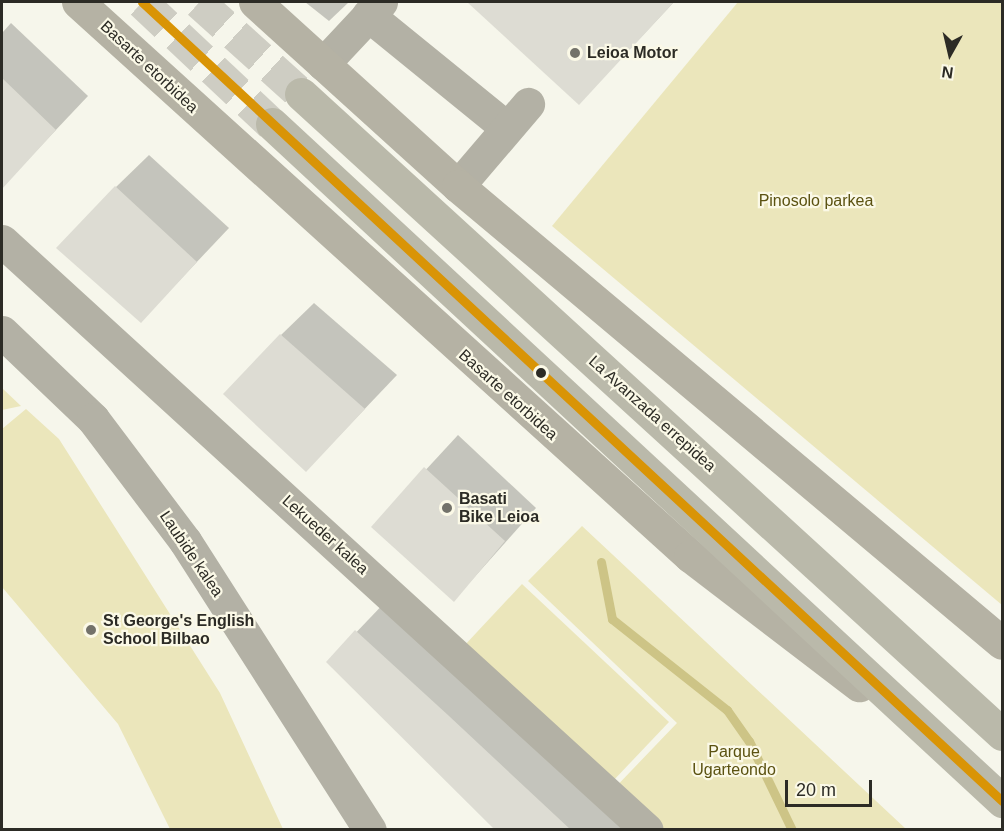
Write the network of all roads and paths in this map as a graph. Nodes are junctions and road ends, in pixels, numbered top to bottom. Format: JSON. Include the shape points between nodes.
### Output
{"nodes":[{"id":1,"x":78,"y":2,"type":"edge"},
{"id":2,"x":255,"y":2,"type":"edge"},
{"id":3,"x":375,"y":8,"type":"edge"},
{"id":4,"x":323,"y":64,"type":"junction"},
{"id":5,"x":301,"y":94,"type":"tunnel mouth"},
{"id":6,"x":272,"y":123,"type":"tunnel mouth"},
{"id":7,"x":458,"y":186,"type":"junction"},
{"id":8,"x":2,"y":241,"type":"edge"},
{"id":9,"x":2,"y":332,"type":"edge"},
{"id":10,"x":1002,"y":643,"type":"edge"},
{"id":11,"x":908,"y":648,"type":"junction"},
{"id":12,"x":1002,"y":720,"type":"edge"},
{"id":13,"x":1002,"y":734,"type":"edge"},
{"id":14,"x":961,"y":762,"type":"junction"},
{"id":15,"x":1002,"y":801,"type":"edge"},
{"id":16,"x":370,"y":830,"type":"edge"},
{"id":17,"x":647,"y":830,"type":"edge"}],
"edges":[{"from":1,"to":14,"type":"main road","name":"Basarte etorbidea","via":[[690,556]]},
{"from":2,"to":4,"type":"main road"},
{"from":3,"to":4,"type":"street"},
{"from":3,"to":7,"type":"street","via":[[517,116]]},
{"from":4,"to":7,"type":"main road"},
{"from":5,"to":11,"type":"highway","name":"La Avanzada errepidea"},
{"from":6,"to":14,"type":"highway"},
{"from":7,"to":10,"type":"main road"},
{"from":8,"to":17,"type":"street","name":"Lekueder kalea"},
{"from":9,"to":16,"type":"street","name":"Laubide kalea","via":[[93,419],[185,541]]},
{"from":11,"to":12,"type":"highway"},
{"from":11,"to":13,"type":"highway","name":"La Avanzada errepidea"},
{"from":14,"to":15,"type":"highway"}]}
